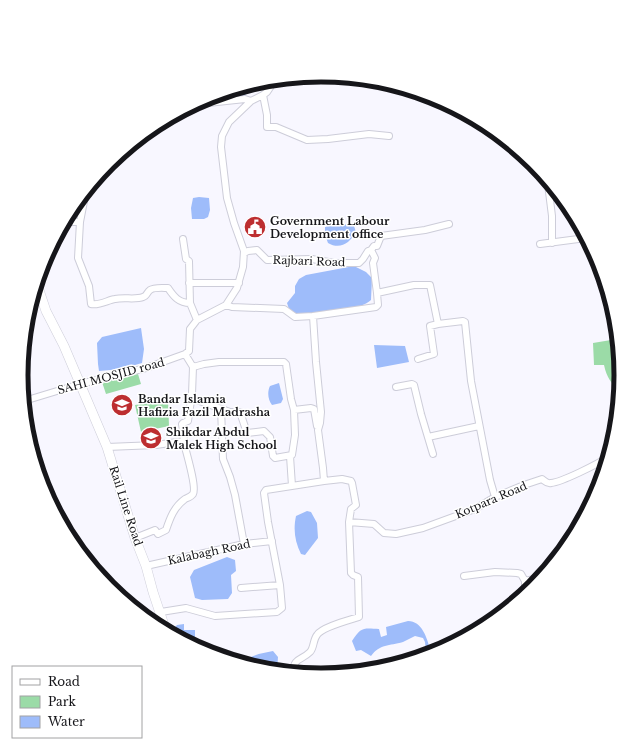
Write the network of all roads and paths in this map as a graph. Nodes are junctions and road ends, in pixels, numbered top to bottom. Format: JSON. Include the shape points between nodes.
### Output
{"nodes":[{"id":1,"x":271,"y":87,"type":"edge"},
{"id":2,"x":263,"y":95,"type":"junction"},
{"id":3,"x":251,"y":101,"type":"junction"},
{"id":4,"x":214,"y":102,"type":"edge"},
{"id":5,"x":389,"y":136,"type":"dead end"},
{"id":6,"x":549,"y":192,"type":"edge"},
{"id":7,"x":84,"y":204,"type":"edge"},
{"id":8,"x":71,"y":222,"type":"edge"},
{"id":9,"x":80,"y":222,"type":"junction"},
{"id":10,"x":448,"y":224,"type":"dead end"},
{"id":11,"x":183,"y":239,"type":"dead end"},
{"id":12,"x":581,"y":239,"type":"edge"},
{"id":13,"x":552,"y":243,"type":"junction"},
{"id":14,"x":540,"y":244,"type":"dead end"},
{"id":15,"x":371,"y":250,"type":"junction"},
{"id":16,"x":244,"y":253,"type":"junction"},
{"id":17,"x":190,"y":283,"type":"junction"},
{"id":18,"x":238,"y":283,"type":"junction"},
{"id":19,"x":40,"y":293,"type":"edge"},
{"id":20,"x":377,"y":293,"type":"junction"},
{"id":21,"x":190,"y":303,"type":"junction"},
{"id":22,"x":226,"y":305,"type":"junction"},
{"id":23,"x":313,"y":316,"type":"junction"},
{"id":24,"x":197,"y":320,"type":"junction"},
{"id":25,"x":438,"y":324,"type":"junction"},
{"id":26,"x":186,"y":354,"type":"junction"},
{"id":27,"x":418,"y":359,"type":"dead end"},
{"id":28,"x":193,"y":367,"type":"junction"},
{"id":29,"x":80,"y":384,"type":"junction"},
{"id":30,"x":396,"y":387,"type":"dead end"},
{"id":31,"x":191,"y":398,"type":"junction"},
{"id":32,"x":30,"y":399,"type":"edge"},
{"id":33,"x":221,"y":409,"type":"junction"},
{"id":34,"x":294,"y":410,"type":"junction"},
{"id":35,"x":479,"y":426,"type":"junction"},
{"id":36,"x":318,"y":430,"type":"junction"},
{"id":37,"x":428,"y":437,"type":"junction"},
{"id":38,"x":184,"y":441,"type":"junction"},
{"id":39,"x":106,"y":447,"type":"junction"},
{"id":40,"x":433,"y":454,"type":"dead end"},
{"id":41,"x":290,"y":456,"type":"junction"},
{"id":42,"x":601,"y":461,"type":"edge"},
{"id":43,"x":324,"y":482,"type":"junction"},
{"id":44,"x":292,"y":486,"type":"junction"},
{"id":45,"x":495,"y":497,"type":"junction"},
{"id":46,"x":349,"y":522,"type":"junction"},
{"id":47,"x":135,"y":538,"type":"junction"},
{"id":48,"x":272,"y":541,"type":"junction"},
{"id":49,"x":244,"y":544,"type":"junction"},
{"id":50,"x":146,"y":566,"type":"junction"},
{"id":51,"x":464,"y":576,"type":"dead end"},
{"id":52,"x":530,"y":580,"type":"edge"},
{"id":53,"x":525,"y":581,"type":"junction"},
{"id":54,"x":280,"y":585,"type":"junction"},
{"id":55,"x":525,"y":585,"type":"edge"},
{"id":56,"x":241,"y":588,"type":"dead end"},
{"id":57,"x":161,"y":612,"type":"junction"},
{"id":58,"x":164,"y":623,"type":"edge"},
{"id":59,"x":293,"y":666,"type":"edge"}],
"edges":[{"from":1,"to":2,"type":"street"},
{"from":2,"to":3,"type":"street"},
{"from":2,"to":5,"type":"street","via":[[267,127],[276,127],[303,139],[370,134]]},
{"from":3,"to":4,"type":"street","via":[[245,99]]},
{"from":3,"to":16,"type":"street","via":[[229,122],[222,136],[221,147],[227,198]]},
{"from":6,"to":13,"type":"street"},
{"from":7,"to":9,"type":"street"},
{"from":8,"to":9,"type":"street"},
{"from":9,"to":21,"type":"street","via":[[78,258],[89,286],[91,304],[127,297],[143,297],[150,290],[160,288],[168,288],[179,301]]},
{"from":10,"to":15,"type":"street","via":[[381,236],[377,246]]},
{"from":11,"to":17,"type":"street","via":[[186,259],[189,261]]},
{"from":12,"to":13,"type":"street"},
{"from":13,"to":14,"type":"street"},
{"from":15,"to":16,"type":"street","name":"Rajbari Road","via":[[359,263],[334,263],[312,259],[267,260],[257,250]]},
{"from":15,"to":20,"type":"street","via":[[375,258],[373,263]]},
{"from":16,"to":18,"type":"street"},
{"from":17,"to":18,"type":"street"},
{"from":17,"to":21,"type":"street"},
{"from":18,"to":22,"type":"street"},
{"from":19,"to":29,"type":"street","name":"Rail Line Road"},
{"from":20,"to":23,"type":"street","via":[[376,307]]},
{"from":20,"to":25,"type":"street","via":[[414,285],[430,285]]},
{"from":21,"to":24,"type":"street"},
{"from":22,"to":23,"type":"street","via":[[284,309],[295,317]]},
{"from":22,"to":24,"type":"street"},
{"from":23,"to":36,"type":"street","via":[[321,412]]},
{"from":24,"to":26,"type":"street","via":[[190,329],[189,351]]},
{"from":25,"to":27,"type":"street","via":[[430,326],[434,354]]},
{"from":25,"to":35,"type":"street","via":[[465,322],[471,382]]},
{"from":26,"to":28,"type":"street"},
{"from":26,"to":29,"type":"street","name":"SAHI MOSJID road","via":[[146,368]]},
{"from":28,"to":31,"type":"street"},
{"from":28,"to":34,"type":"street","via":[[220,362],[284,362]]},
{"from":29,"to":32,"type":"street","name":"SAHI MOSJID road"},
{"from":29,"to":39,"type":"street","name":"Rail Line Road"},
{"from":30,"to":37,"type":"street","via":[[414,385]]},
{"from":31,"to":33,"type":"street"},
{"from":31,"to":38,"type":"street","via":[[188,421],[182,424]]},
{"from":33,"to":41,"type":"street","via":[[240,412],[247,433],[265,432],[270,437],[274,457]]},
{"from":33,"to":49,"type":"street","via":[[223,459],[238,506]]},
{"from":34,"to":36,"type":"street","via":[[314,409]]},
{"from":34,"to":41,"type":"street","via":[[295,435],[293,453]]},
{"from":35,"to":37,"type":"street"},
{"from":35,"to":45,"type":"street"},
{"from":36,"to":43,"type":"street"},
{"from":37,"to":40,"type":"street"},
{"from":38,"to":39,"type":"street"},
{"from":38,"to":47,"type":"street","via":[[194,491],[172,513],[166,530],[158,534],[154,530]]},
{"from":39,"to":47,"type":"street","name":"Rail Line Road"},
{"from":41,"to":44,"type":"street"},
{"from":42,"to":45,"type":"street","name":"Kotpara Road","via":[[550,483],[542,480]]},
{"from":43,"to":44,"type":"street"},
{"from":43,"to":46,"type":"street","via":[[351,481],[356,504],[351,509]]},
{"from":44,"to":48,"type":"street","via":[[264,492]]},
{"from":45,"to":46,"type":"street","name":"Kotpara Road","via":[[475,509],[423,528],[396,534],[384,533],[374,524]]},
{"from":46,"to":59,"type":"street","via":[[351,573],[358,577],[359,617],[321,630],[316,635],[311,650],[296,660]]},
{"from":47,"to":50,"type":"street","name":"Rail Line Road"},
{"from":48,"to":49,"type":"street","name":"Kalabagh Road"},
{"from":48,"to":54,"type":"street"},
{"from":49,"to":50,"type":"street","name":"Kalabagh Road"},
{"from":50,"to":57,"type":"street","name":"Rail Line Road"},
{"from":51,"to":53,"type":"street","via":[[495,572],[517,573],[521,574]]},
{"from":52,"to":53,"type":"street"},
{"from":53,"to":55,"type":"street"},
{"from":54,"to":56,"type":"street"},
{"from":54,"to":57,"type":"street","via":[[282,608],[277,612],[215,616],[186,608]]},
{"from":57,"to":58,"type":"street","name":"Rail Line Road"}]}
